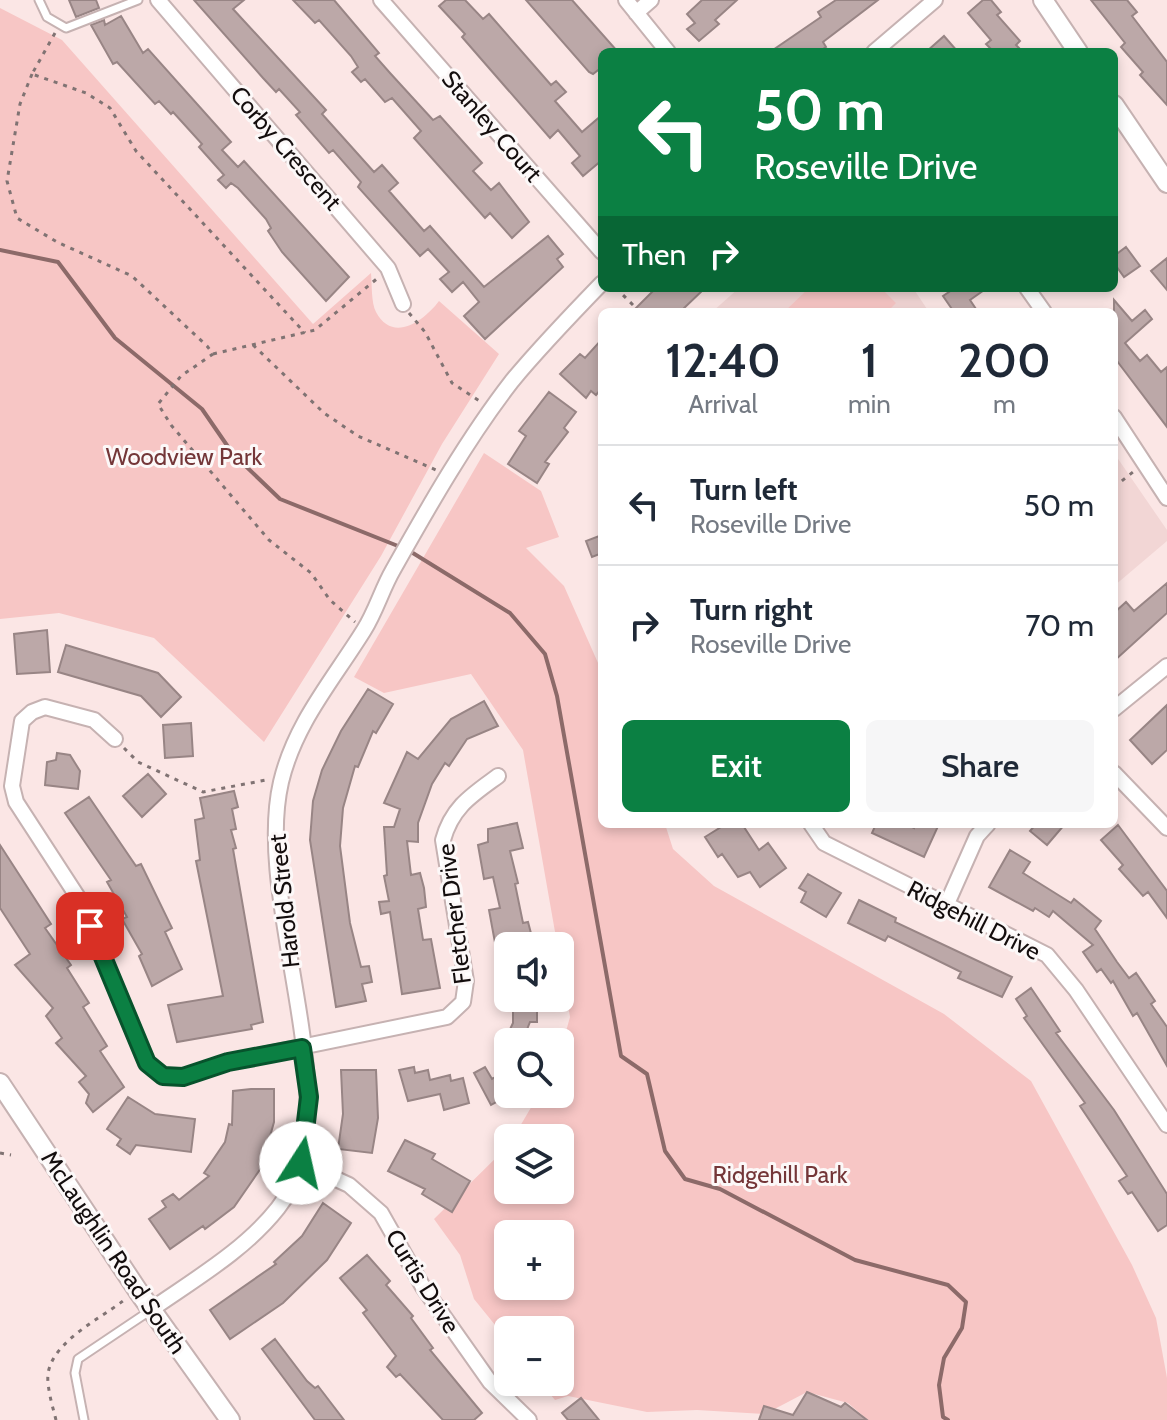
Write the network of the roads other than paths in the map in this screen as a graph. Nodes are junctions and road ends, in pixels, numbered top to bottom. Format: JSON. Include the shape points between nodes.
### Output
{"nodes":[{"id":1,"x":39,"y":0,"type":"edge"},
{"id":2,"x":138,"y":0,"type":"edge"},
{"id":3,"x":158,"y":0,"type":"edge"},
{"id":4,"x":381,"y":0,"type":"edge"},
{"id":5,"x":626,"y":0,"type":"edge"},
{"id":6,"x":651,"y":0,"type":"edge"},
{"id":7,"x":935,"y":0,"type":"edge"},
{"id":8,"x":1043,"y":0,"type":"edge"},
{"id":9,"x":636,"y":13,"type":"junction"},
{"id":10,"x":665,"y":48,"type":"edge"},
{"id":11,"x":879,"y":48,"type":"edge"},
{"id":12,"x":1075,"y":48,"type":"edge"},
{"id":13,"x":1118,"y":111,"type":"edge"},
{"id":14,"x":1167,"y":183,"type":"edge"},
{"id":15,"x":598,"y":247,"type":"edge"},
{"id":16,"x":598,"y":287,"type":"edge"},
{"id":17,"x":403,"y":304,"type":"road end"},
{"id":18,"x":1118,"y":423,"type":"edge"},
{"id":19,"x":1167,"y":498,"type":"edge"},
{"id":20,"x":1167,"y":666,"type":"edge"},
{"id":21,"x":1118,"y":706,"type":"edge"},
{"id":22,"x":115,"y":739,"type":"road end"},
{"id":23,"x":498,"y":776,"type":"dead end"},
{"id":24,"x":1118,"y":777,"type":"edge"},
{"id":25,"x":814,"y":828,"type":"edge"},
{"id":26,"x":984,"y":828,"type":"edge"},
{"id":27,"x":1167,"y":828,"type":"edge"},
{"id":28,"x":946,"y":906,"type":"junction"},
{"id":29,"x":302,"y":1048,"type":"junction"},
{"id":30,"x":3,"y":1095,"type":"edge"},
{"id":31,"x":1167,"y":1125,"type":"edge"},
{"id":32,"x":301,"y":1163,"type":"junction"},
{"id":33,"x":152,"y":1309,"type":"junction"},
{"id":34,"x":84,"y":1420,"type":"edge"},
{"id":35,"x":230,"y":1420,"type":"edge"},
{"id":36,"x":529,"y":1420,"type":"edge"}],
"edges":[{"from":1,"to":2,"type":"lane","via":[[47,17],[66,28]]},
{"from":3,"to":17,"type":"street","name":"Corby Crescent","via":[[388,268]]},
{"from":4,"to":15,"type":"street","name":"Stanley Court"},
{"from":5,"to":9,"type":"street"},
{"from":6,"to":9,"type":"street"},
{"from":7,"to":11,"type":"street"},
{"from":8,"to":12,"type":"main road"},
{"from":9,"to":10,"type":"street"},
{"from":13,"to":14,"type":"main road"},
{"from":16,"to":29,"type":"street","name":"Harold Street","via":[[493,409],[449,477],[391,573],[365,628],[317,696],[282,779],[275,815],[276,874]]},
{"from":18,"to":19,"type":"street"},
{"from":20,"to":21,"type":"street"},
{"from":22,"to":29,"type":"street","via":[[94,720],[45,707],[32,712],[22,721],[12,786],[16,802],[79,899],[147,1063],[163,1076],[183,1077]]},
{"from":23,"to":29,"type":"street","name":"Fletcher Drive","via":[[459,804],[443,840],[466,981],[463,1002],[447,1017]]},
{"from":24,"to":27,"type":"street"},
{"from":25,"to":28,"type":"street","name":"Ridgehill Drive","via":[[824,843]]},
{"from":26,"to":28,"type":"street"},
{"from":28,"to":31,"type":"street","name":"Ridgehill Drive","via":[[1047,955]]},
{"from":29,"to":32,"type":"street","name":"Harold Street","via":[[309,1097]]},
{"from":30,"to":33,"type":"main road","name":"McLaughlin Road South"},
{"from":32,"to":33,"type":"street","name":"Harold Street","via":[[280,1206],[250,1238]]},
{"from":32,"to":36,"type":"street","name":"Curtis Drive","via":[[349,1185],[381,1213],[423,1287],[490,1382]]},
{"from":33,"to":34,"type":"lane","via":[[78,1359],[75,1373]]},
{"from":33,"to":35,"type":"main road","name":"McLaughlin Road South"}]}
